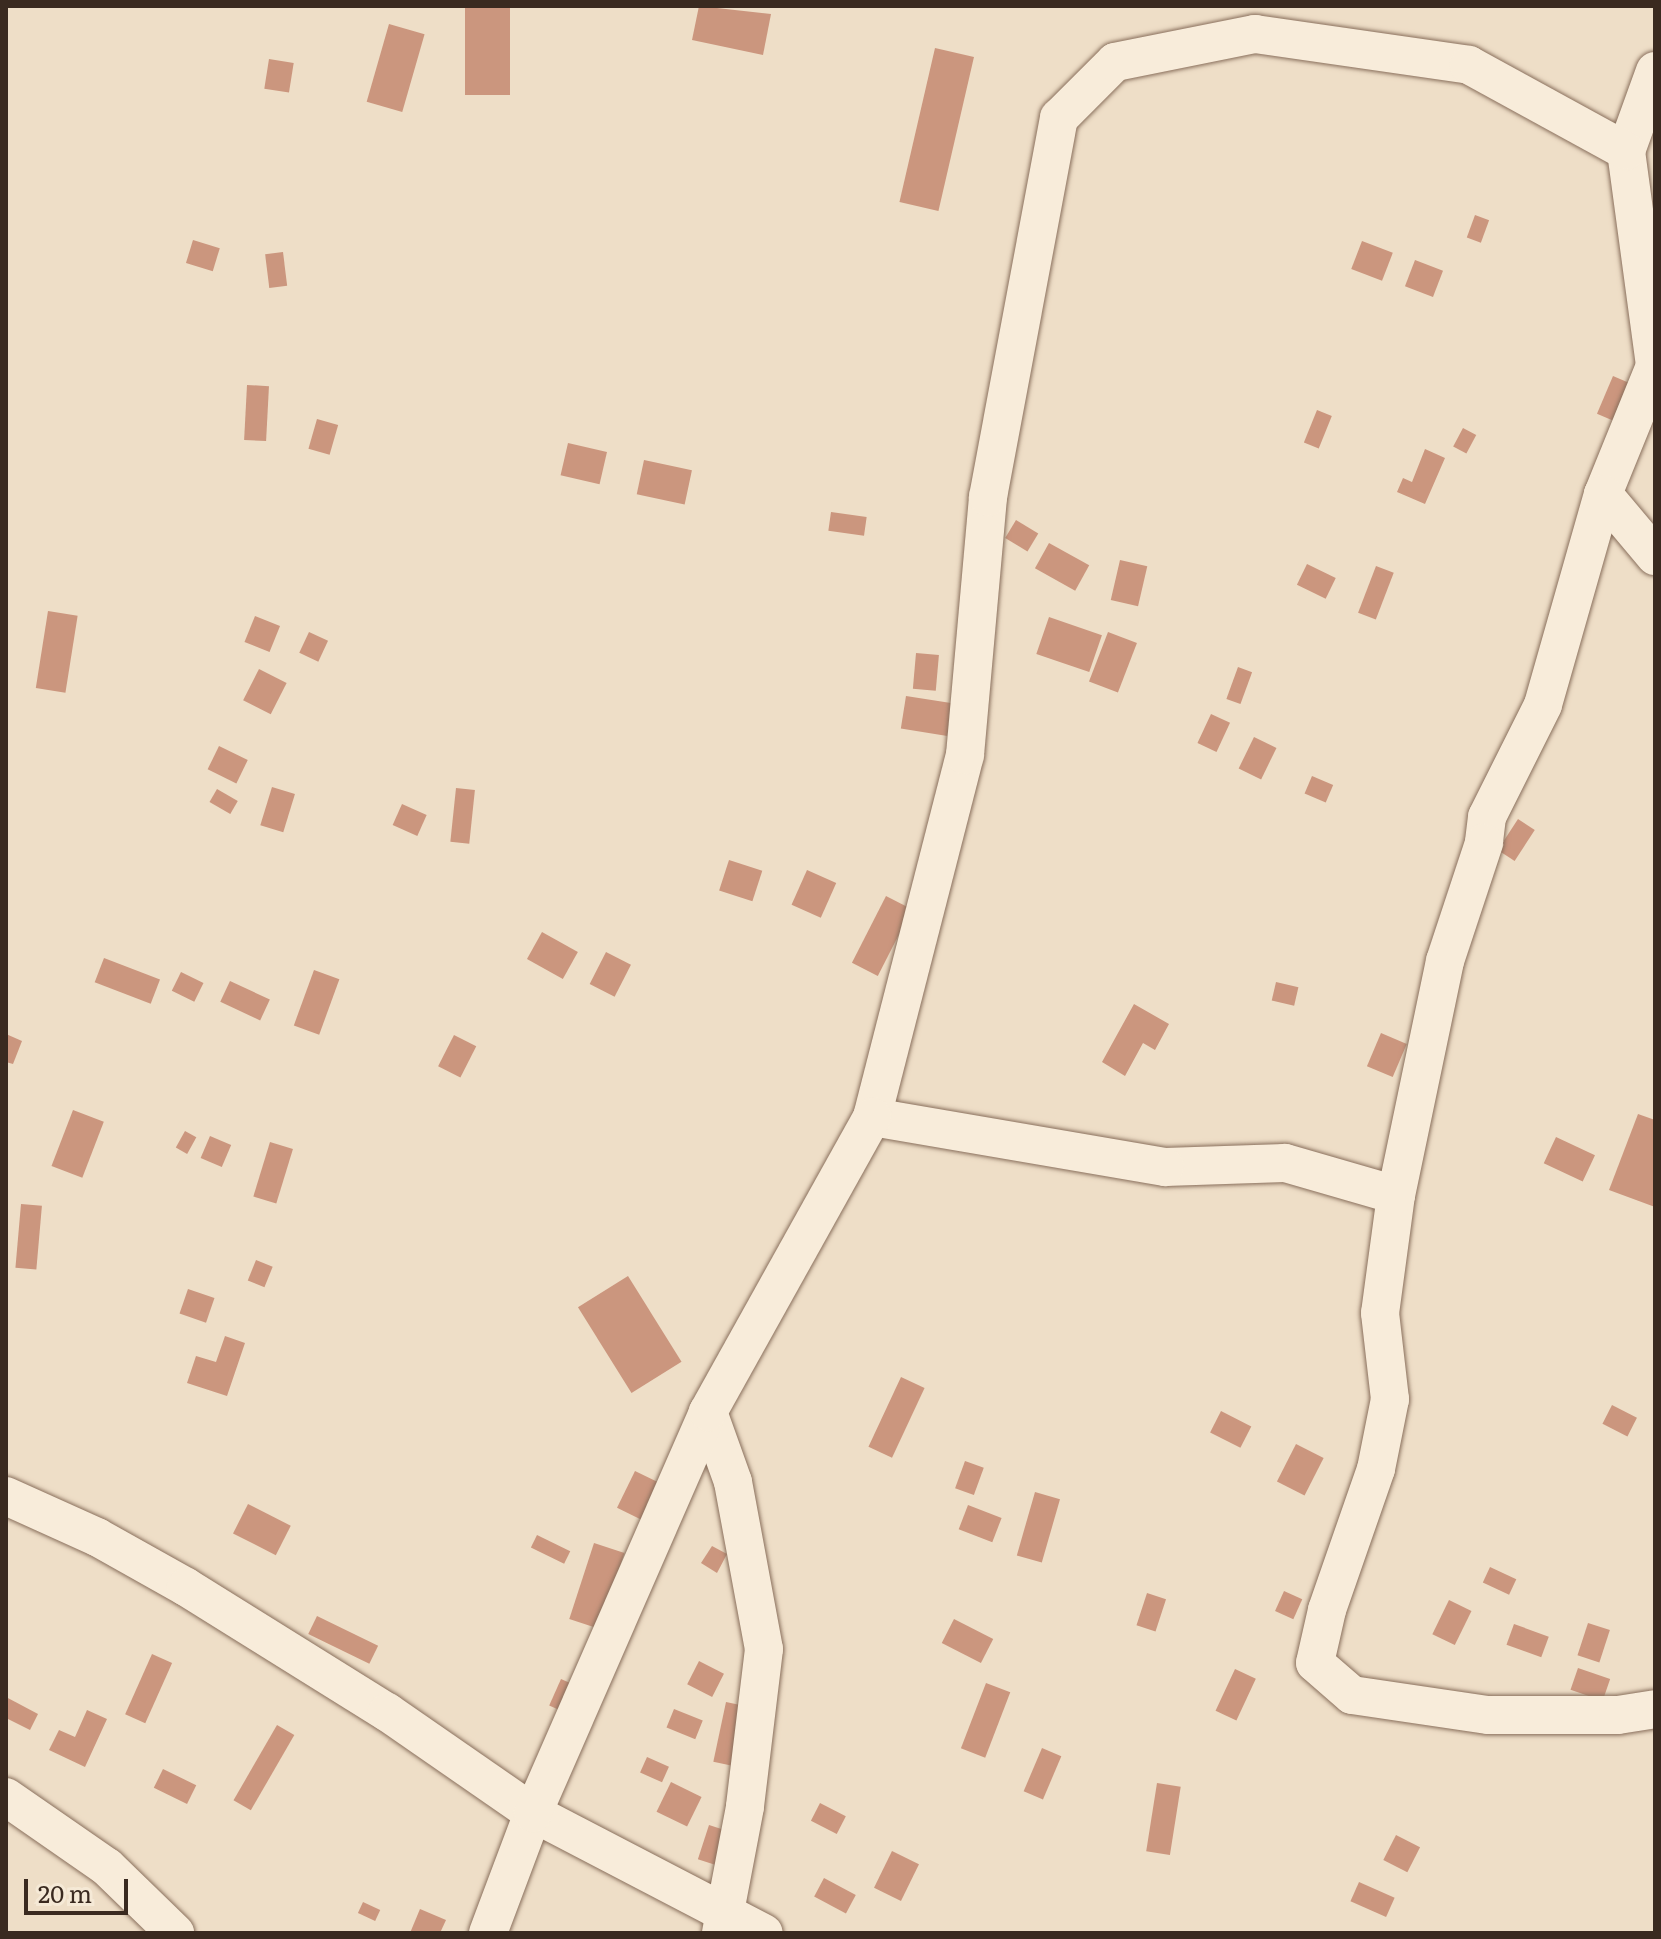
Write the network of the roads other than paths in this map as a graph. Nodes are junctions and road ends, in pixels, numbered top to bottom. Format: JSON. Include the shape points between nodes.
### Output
{"nodes":[{"id":1,"x":1655,"y":71,"type":"edge"},
{"id":2,"x":1626,"y":151,"type":"junction"},
{"id":3,"x":1603,"y":494,"type":"junction"},
{"id":4,"x":1655,"y":556,"type":"edge"},
{"id":5,"x":872,"y":1117,"type":"junction"},
{"id":6,"x":1396,"y":1195,"type":"junction"},
{"id":7,"x":708,"y":1412,"type":"junction"},
{"id":8,"x":6,"y":1496,"type":"edge"},
{"id":9,"x":1655,"y":1709,"type":"edge"},
{"id":10,"x":6,"y":1797,"type":"edge"},
{"id":11,"x":533,"y":1813,"type":"junction"},
{"id":12,"x":722,"y":1923,"type":"edge"},
{"id":13,"x":175,"y":1933,"type":"edge"},
{"id":14,"x":488,"y":1933,"type":"edge"},
{"id":15,"x":764,"y":1933,"type":"edge"}],
"edges":[{"from":1,"to":2,"type":"street"},
{"from":2,"to":3,"type":"street","via":[[1655,366]]},
{"from":2,"to":5,"type":"street","via":[[1469,65],[1255,34],[1115,62],[1059,118],[988,497],[965,755]]},
{"from":3,"to":4,"type":"street"},
{"from":3,"to":6,"type":"street","via":[[1543,705],[1487,817],[1484,843],[1445,961]]},
{"from":5,"to":6,"type":"street","via":[[1165,1167],[1285,1163]]},
{"from":5,"to":7,"type":"street"},
{"from":6,"to":9,"type":"street","via":[[1380,1313],[1390,1399],[1376,1469],[1327,1610],[1315,1663],[1352,1695],[1488,1715],[1618,1715]]},
{"from":7,"to":11,"type":"street"},
{"from":7,"to":12,"type":"street","via":[[733,1482],[764,1649],[745,1807]]},
{"from":8,"to":11,"type":"street","via":[[97,1537],[186,1587],[387,1712]]},
{"from":10,"to":13,"type":"street","via":[[107,1867]]},
{"from":11,"to":12,"type":"street"},
{"from":11,"to":14,"type":"street"},
{"from":12,"to":15,"type":"street"}]}
